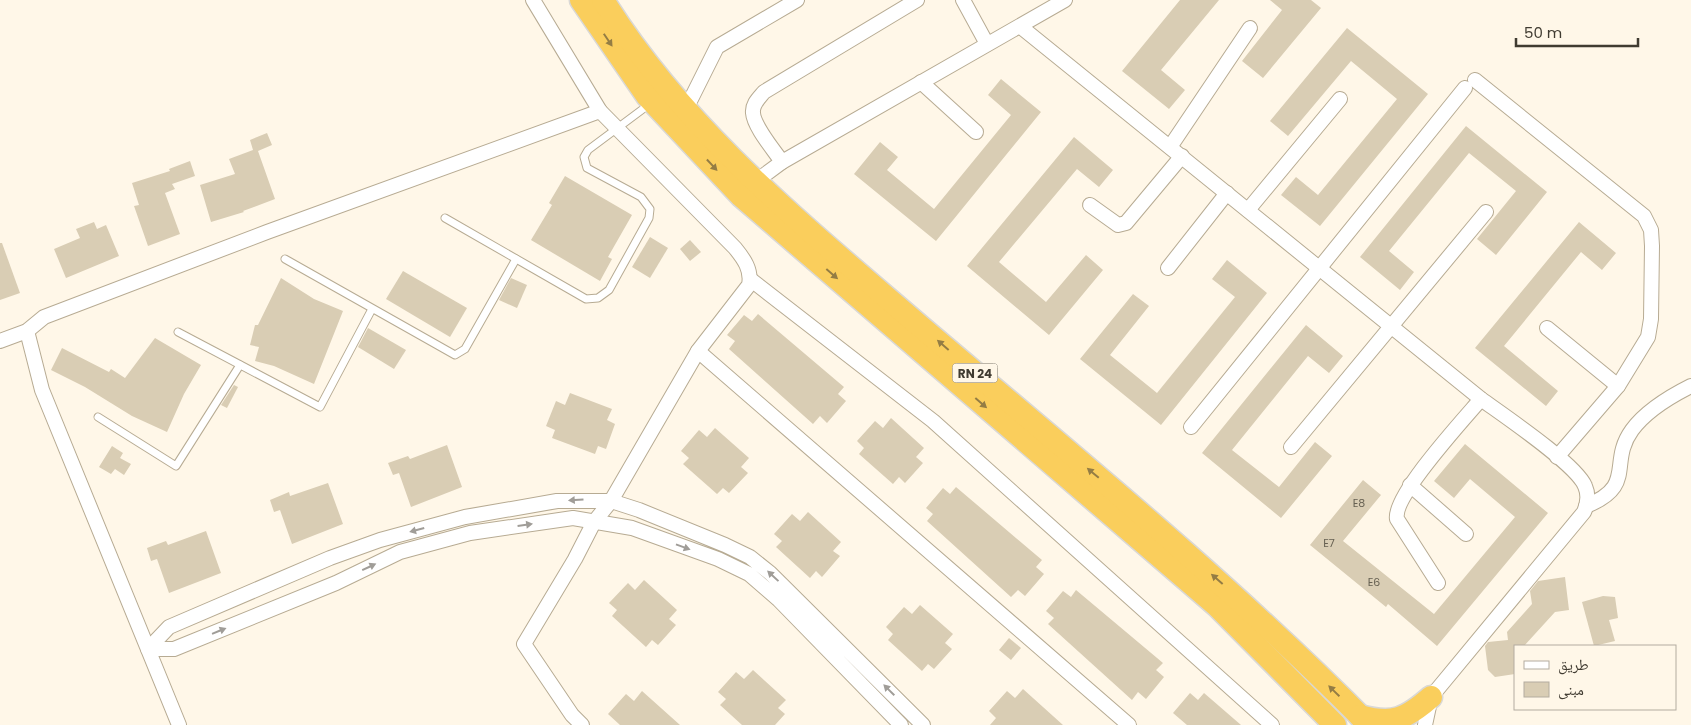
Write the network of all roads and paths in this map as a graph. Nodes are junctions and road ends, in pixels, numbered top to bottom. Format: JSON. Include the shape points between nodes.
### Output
{"nodes":[{"id":1,"x":533,"y":0,"type":"edge"},
{"id":2,"x":580,"y":0,"type":"edge"},
{"id":3,"x":603,"y":0,"type":"edge"},
{"id":4,"x":797,"y":0,"type":"edge"},
{"id":5,"x":917,"y":0,"type":"edge"},
{"id":6,"x":963,"y":0,"type":"edge"},
{"id":7,"x":1065,"y":0,"type":"edge"},
{"id":8,"x":1021,"y":27,"type":"junction"},
{"id":9,"x":1250,"y":28,"type":"dead end"},
{"id":10,"x":987,"y":44,"type":"junction"},
{"id":11,"x":921,"y":82,"type":"junction"},
{"id":12,"x":1340,"y":99,"type":"dead end"},
{"id":13,"x":653,"y":102,"type":"junction"},
{"id":14,"x":686,"y":109,"type":"junction"},
{"id":15,"x":600,"y":111,"type":"junction"},
{"id":16,"x":617,"y":129,"type":"junction"},
{"id":17,"x":976,"y":132,"type":"dead end"},
{"id":18,"x":1170,"y":147,"type":"junction"},
{"id":19,"x":1182,"y":156,"type":"junction"},
{"id":20,"x":782,"y":162,"type":"junction"},
{"id":21,"x":755,"y":182,"type":"junction"},
{"id":22,"x":1227,"y":193,"type":"junction"},
{"id":23,"x":1090,"y":205,"type":"dead end"},
{"id":24,"x":1248,"y":210,"type":"junction"},
{"id":25,"x":1486,"y":212,"type":"dead end"},
{"id":26,"x":445,"y":218,"type":"dead end"},
{"id":27,"x":516,"y":258,"type":"junction"},
{"id":28,"x":285,"y":259,"type":"dead end"},
{"id":29,"x":1168,"y":268,"type":"dead end"},
{"id":30,"x":1320,"y":268,"type":"junction"},
{"id":31,"x":750,"y":279,"type":"junction"},
{"id":32,"x":372,"y":309,"type":"junction"},
{"id":33,"x":1392,"y":326,"type":"junction"},
{"id":34,"x":1547,"y":328,"type":"dead end"},
{"id":35,"x":27,"y":331,"type":"junction"},
{"id":36,"x":178,"y":332,"type":"dead end"},
{"id":37,"x":0,"y":341,"type":"edge"},
{"id":38,"x":698,"y":351,"type":"junction"},
{"id":39,"x":240,"y":365,"type":"junction"},
{"id":40,"x":1618,"y":386,"type":"junction"},
{"id":41,"x":1691,"y":386,"type":"edge"},
{"id":42,"x":1481,"y":399,"type":"junction"},
{"id":43,"x":98,"y":417,"type":"dead end"},
{"id":44,"x":1191,"y":427,"type":"dead end"},
{"id":45,"x":1291,"y":447,"type":"dead end"},
{"id":46,"x":1557,"y":457,"type":"junction"},
{"id":47,"x":1410,"y":485,"type":"junction"},
{"id":48,"x":611,"y":501,"type":"junction"},
{"id":49,"x":1586,"y":506,"type":"junction"},
{"id":50,"x":594,"y":522,"type":"junction"},
{"id":51,"x":1466,"y":534,"type":"dead end"},
{"id":52,"x":1438,"y":583,"type":"dead end"},
{"id":53,"x":148,"y":649,"type":"junction"},
{"id":54,"x":1431,"y":697,"type":"junction"},
{"id":55,"x":1365,"y":721,"type":"edge"},
{"id":56,"x":179,"y":725,"type":"edge"},
{"id":57,"x":582,"y":725,"type":"edge"},
{"id":58,"x":901,"y":725,"type":"edge"},
{"id":59,"x":923,"y":725,"type":"edge"},
{"id":60,"x":1129,"y":725,"type":"edge"},
{"id":61,"x":1272,"y":725,"type":"edge"},
{"id":62,"x":1335,"y":725,"type":"edge"},
{"id":63,"x":1425,"y":725,"type":"edge"},
{"id":64,"x":1434,"y":725,"type":"edge"}],
"edges":[{"from":1,"to":15,"type":"street"},
{"from":2,"to":13,"type":"highway","number":"RN 24","one_way":true},
{"from":3,"to":14,"type":"highway","number":"RN 24","via":[[625,36]]},
{"from":4,"to":14,"type":"street","via":[[718,47]]},
{"from":5,"to":20,"type":"street","via":[[764,92],[755,103],[753,113]]},
{"from":6,"to":10,"type":"street"},
{"from":7,"to":8,"type":"street"},
{"from":8,"to":10,"type":"street"},
{"from":8,"to":18,"type":"street"},
{"from":9,"to":18,"type":"street"},
{"from":10,"to":11,"type":"street"},
{"from":11,"to":17,"type":"street"},
{"from":11,"to":20,"type":"street"},
{"from":12,"to":24,"type":"street"},
{"from":13,"to":16,"type":"lane"},
{"from":13,"to":62,"type":"highway","number":"RN 24","one_way":true,"via":[[741,196],[1217,606]]},
{"from":14,"to":21,"type":"highway","number":"RN 24"},
{"from":15,"to":16,"type":"street"},
{"from":15,"to":35,"type":"street","via":[[44,317]]},
{"from":16,"to":27,"type":"lane","via":[[585,153],[585,165],[645,200],[650,214],[609,290],[598,298],[586,298]]},
{"from":16,"to":31,"type":"street","via":[[735,248],[745,261]]},
{"from":18,"to":19,"type":"street"},
{"from":19,"to":22,"type":"street"},
{"from":19,"to":23,"type":"street","via":[[1126,223],[1118,225]]},
{"from":20,"to":21,"type":"street"},
{"from":55,"to":21,"type":"highway","number":"RN 24","one_way":true,"via":[[1231,591]]},
{"from":22,"to":24,"type":"street"},
{"from":22,"to":29,"type":"street"},
{"from":24,"to":30,"type":"street"},
{"from":25,"to":33,"type":"street"},
{"from":26,"to":27,"type":"lane"},
{"from":27,"to":32,"type":"lane","via":[[466,349],[459,355],[451,354]]},
{"from":28,"to":32,"type":"lane"},
{"from":30,"to":33,"type":"street"},
{"from":30,"to":40,"type":"street","via":[[1470,84],[1644,216],[1651,230],[1651,319],[1644,347]]},
{"from":30,"to":44,"type":"street"},
{"from":31,"to":38,"type":"street","via":[[749,285]]},
{"from":31,"to":61,"type":"street","via":[[933,421]]},
{"from":32,"to":39,"type":"lane","via":[[320,407]]},
{"from":33,"to":42,"type":"street"},
{"from":33,"to":45,"type":"street"},
{"from":34,"to":40,"type":"street"},
{"from":35,"to":37,"type":"street"},
{"from":35,"to":53,"type":"street","via":[[42,390]]},
{"from":36,"to":39,"type":"lane"},
{"from":38,"to":48,"type":"street"},
{"from":38,"to":60,"type":"street"},
{"from":39,"to":43,"type":"lane","via":[[176,466]]},
{"from":40,"to":46,"type":"street"},
{"from":41,"to":49,"type":"street","via":[[1642,419],[1632,430],[1625,443],[1616,487],[1602,500]]},
{"from":42,"to":46,"type":"street"},
{"from":42,"to":47,"type":"street"},
{"from":46,"to":49,"type":"street","via":[[1585,484]]},
{"from":47,"to":51,"type":"street"},
{"from":47,"to":52,"type":"street","via":[[1396,513],[1397,519]]},
{"from":48,"to":50,"type":"street"},
{"from":48,"to":53,"type":"street","one_way":true,"via":[[557,502],[465,517],[380,540],[169,627]]},
{"from":59,"to":48,"type":"street","one_way":true,"via":[[750,557]]},
{"from":49,"to":54,"type":"street"},
{"from":53,"to":50,"type":"street","one_way":true,"via":[[174,649],[336,583],[400,552],[470,533],[573,518]]},
{"from":50,"to":57,"type":"street","via":[[524,644]]},
{"from":50,"to":58,"type":"street","one_way":true,"via":[[632,528],[718,559],[749,574],[779,600]]},
{"from":53,"to":56,"type":"street"},
{"from":54,"to":55,"type":"highway","via":[[1403,718]]},
{"from":54,"to":63,"type":"street"},
{"from":54,"to":64,"type":"street"}]}
